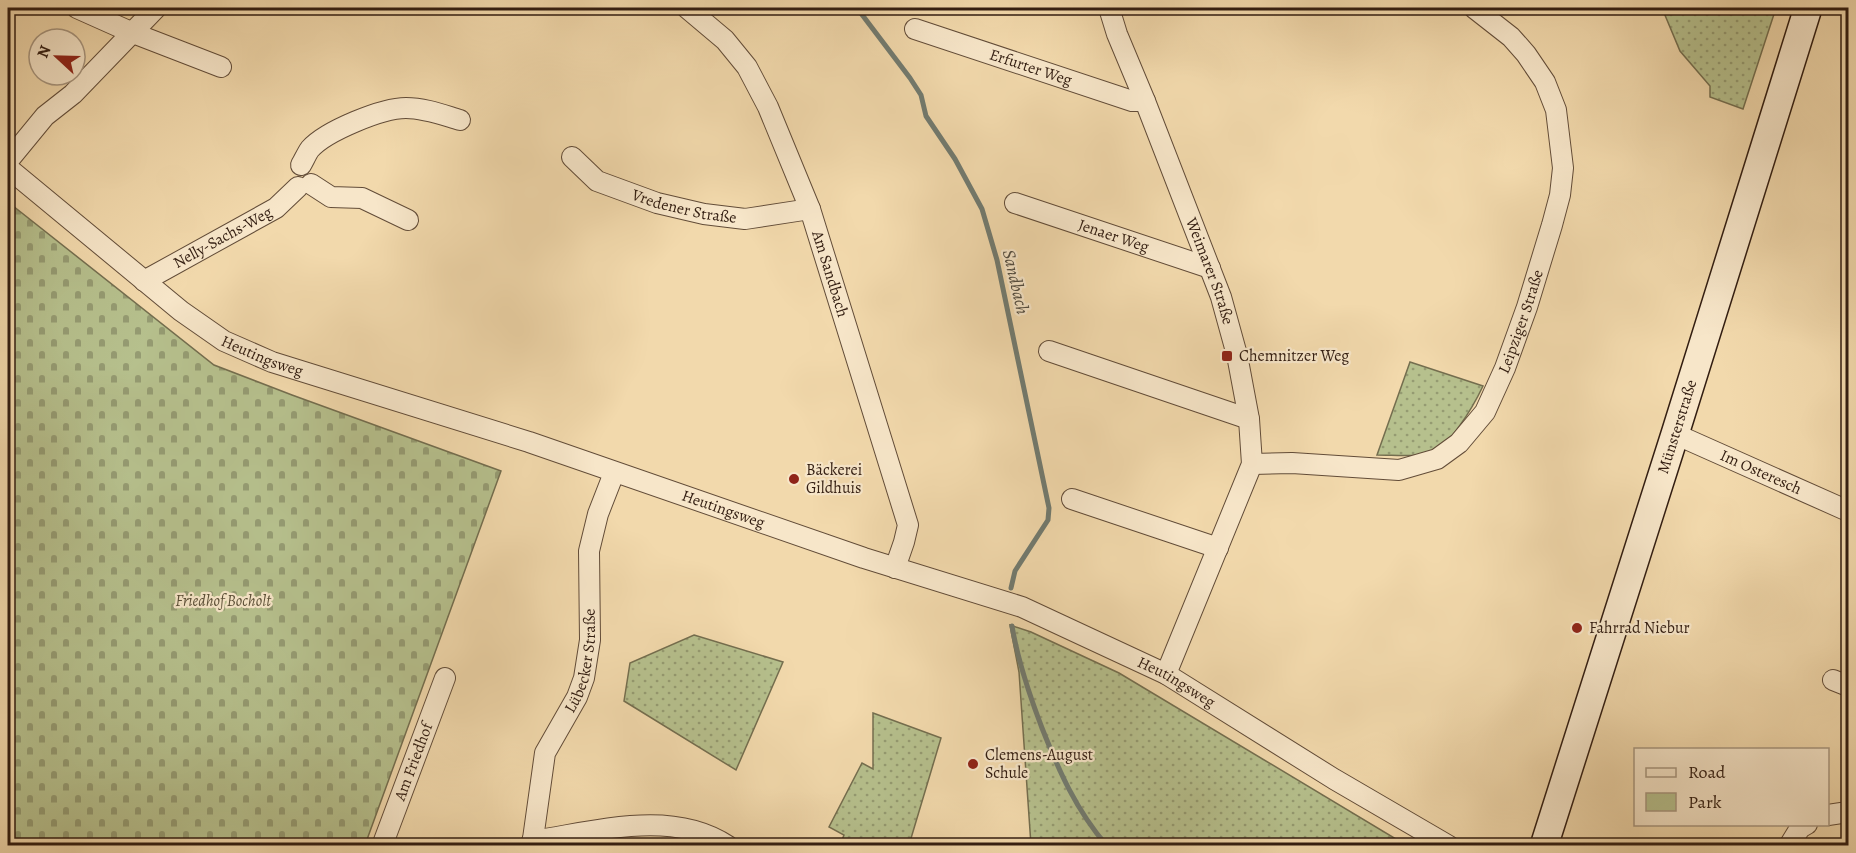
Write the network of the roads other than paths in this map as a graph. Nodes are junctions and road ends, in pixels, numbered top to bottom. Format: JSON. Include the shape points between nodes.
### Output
{"nodes":[{"id":1,"x":77,"y":8,"type":"edge"},
{"id":2,"x":156,"y":8,"type":"edge"},
{"id":3,"x":687,"y":8,"type":"edge"},
{"id":4,"x":1109,"y":8,"type":"edge"},
{"id":5,"x":1474,"y":8,"type":"edge"},
{"id":6,"x":1808,"y":8,"type":"edge"},
{"id":7,"x":915,"y":29,"type":"dead end"},
{"id":8,"x":133,"y":33,"type":"junction"},
{"id":9,"x":221,"y":67,"type":"dead end"},
{"id":10,"x":1145,"y":101,"type":"junction"},
{"id":11,"x":460,"y":120,"type":"dead end"},
{"id":12,"x":572,"y":157,"type":"dead end"},
{"id":13,"x":8,"y":161,"type":"edge"},
{"id":14,"x":8,"y":168,"type":"edge"},
{"id":15,"x":304,"y":186,"type":"junction"},
{"id":16,"x":1015,"y":203,"type":"dead end"},
{"id":17,"x":810,"y":209,"type":"junction"},
{"id":18,"x":408,"y":220,"type":"dead end"},
{"id":19,"x":1210,"y":268,"type":"junction"},
{"id":20,"x":144,"y":281,"type":"junction"},
{"id":21,"x":1049,"y":351,"type":"dead end"},
{"id":22,"x":1249,"y":419,"type":"junction"},
{"id":23,"x":1675,"y":434,"type":"junction"},
{"id":24,"x":1252,"y":464,"type":"junction"},
{"id":25,"x":614,"y":472,"type":"junction"},
{"id":26,"x":1072,"y":499,"type":"dead end"},
{"id":27,"x":1848,"y":511,"type":"edge"},
{"id":28,"x":1218,"y":548,"type":"junction"},
{"id":29,"x":895,"y":568,"type":"junction"},
{"id":30,"x":1166,"y":674,"type":"junction"},
{"id":31,"x":445,"y":678,"type":"dead end"},
{"id":32,"x":1805,"y":826,"type":"edge"},
{"id":33,"x":532,"y":843,"type":"edge"},
{"id":34,"x":382,"y":846,"type":"edge"},
{"id":35,"x":729,"y":846,"type":"edge"},
{"id":36,"x":1449,"y":846,"type":"edge"},
{"id":37,"x":1544,"y":846,"type":"edge"},
{"id":38,"x":1789,"y":846,"type":"edge"}],
"edges":[{"from":1,"to":8,"type":"street"},
{"from":2,"to":8,"type":"street"},
{"from":3,"to":17,"type":"street","name":"Am Sandbach","via":[[725,40],[747,67]]},
{"from":4,"to":10,"type":"street","name":"Weimarer Straße"},
{"from":5,"to":24,"type":"street","name":"Leipziger Straße","via":[[1511,37],[1545,82],[1558,118],[1563,168],[1560,195],[1530,297],[1485,412],[1459,444],[1437,459],[1399,470]]},
{"from":6,"to":23,"type":"main road","name":"Münsterstraße"},
{"from":7,"to":10,"type":"street","name":"Erfurter Weg","via":[[1132,101]]},
{"from":8,"to":9,"type":"street"},
{"from":8,"to":13,"type":"street","via":[[73,94],[45,116]]},
{"from":10,"to":19,"type":"street","name":"Weimarer Straße"},
{"from":11,"to":15,"type":"street","via":[[407,108],[380,111],[335,132],[310,149],[302,165],[314,173]]},
{"from":12,"to":17,"type":"street","name":"Vredener Straße","via":[[597,181],[657,203],[704,214],[745,219]]},
{"from":14,"to":20,"type":"street","name":"Heutingsweg"},
{"from":15,"to":18,"type":"street","via":[[331,197],[362,198]]},
{"from":15,"to":20,"type":"street","name":"Nelly-Sachs-Weg","via":[[276,208]]},
{"from":16,"to":19,"type":"street","name":"Jenaer Weg"},
{"from":17,"to":29,"type":"street","name":"Am Sandbach","via":[[908,525]]},
{"from":19,"to":22,"type":"street","name":"Weimarer Straße","via":[[1231,333]]},
{"from":20,"to":25,"type":"street","name":"Heutingsweg","via":[[224,341],[272,362]]},
{"from":21,"to":22,"type":"street"},
{"from":22,"to":24,"type":"street","name":"Weimarer Straße"},
{"from":23,"to":27,"type":"street","name":"Im Osteresch"},
{"from":23,"to":37,"type":"main road","name":"Münsterstraße"},
{"from":24,"to":28,"type":"street","name":"Weimarer Straße"},
{"from":25,"to":29,"type":"street","name":"Heutingsweg"},
{"from":25,"to":33,"type":"street","name":"Lübecker Straße","via":[[589,551],[590,640],[584,678],[577,698],[545,753]]},
{"from":26,"to":28,"type":"street"},
{"from":28,"to":30,"type":"street","name":"Weimarer Straße"},
{"from":29,"to":30,"type":"street","name":"Heutingsweg","via":[[1022,607]]},
{"from":30,"to":36,"type":"street","name":"Heutingsweg"},
{"from":31,"to":34,"type":"street","name":"Am Friedhof"},
{"from":32,"to":38,"type":"street"},
{"from":33,"to":35,"type":"street","via":[[616,828],[660,825],[691,828]]}]}
